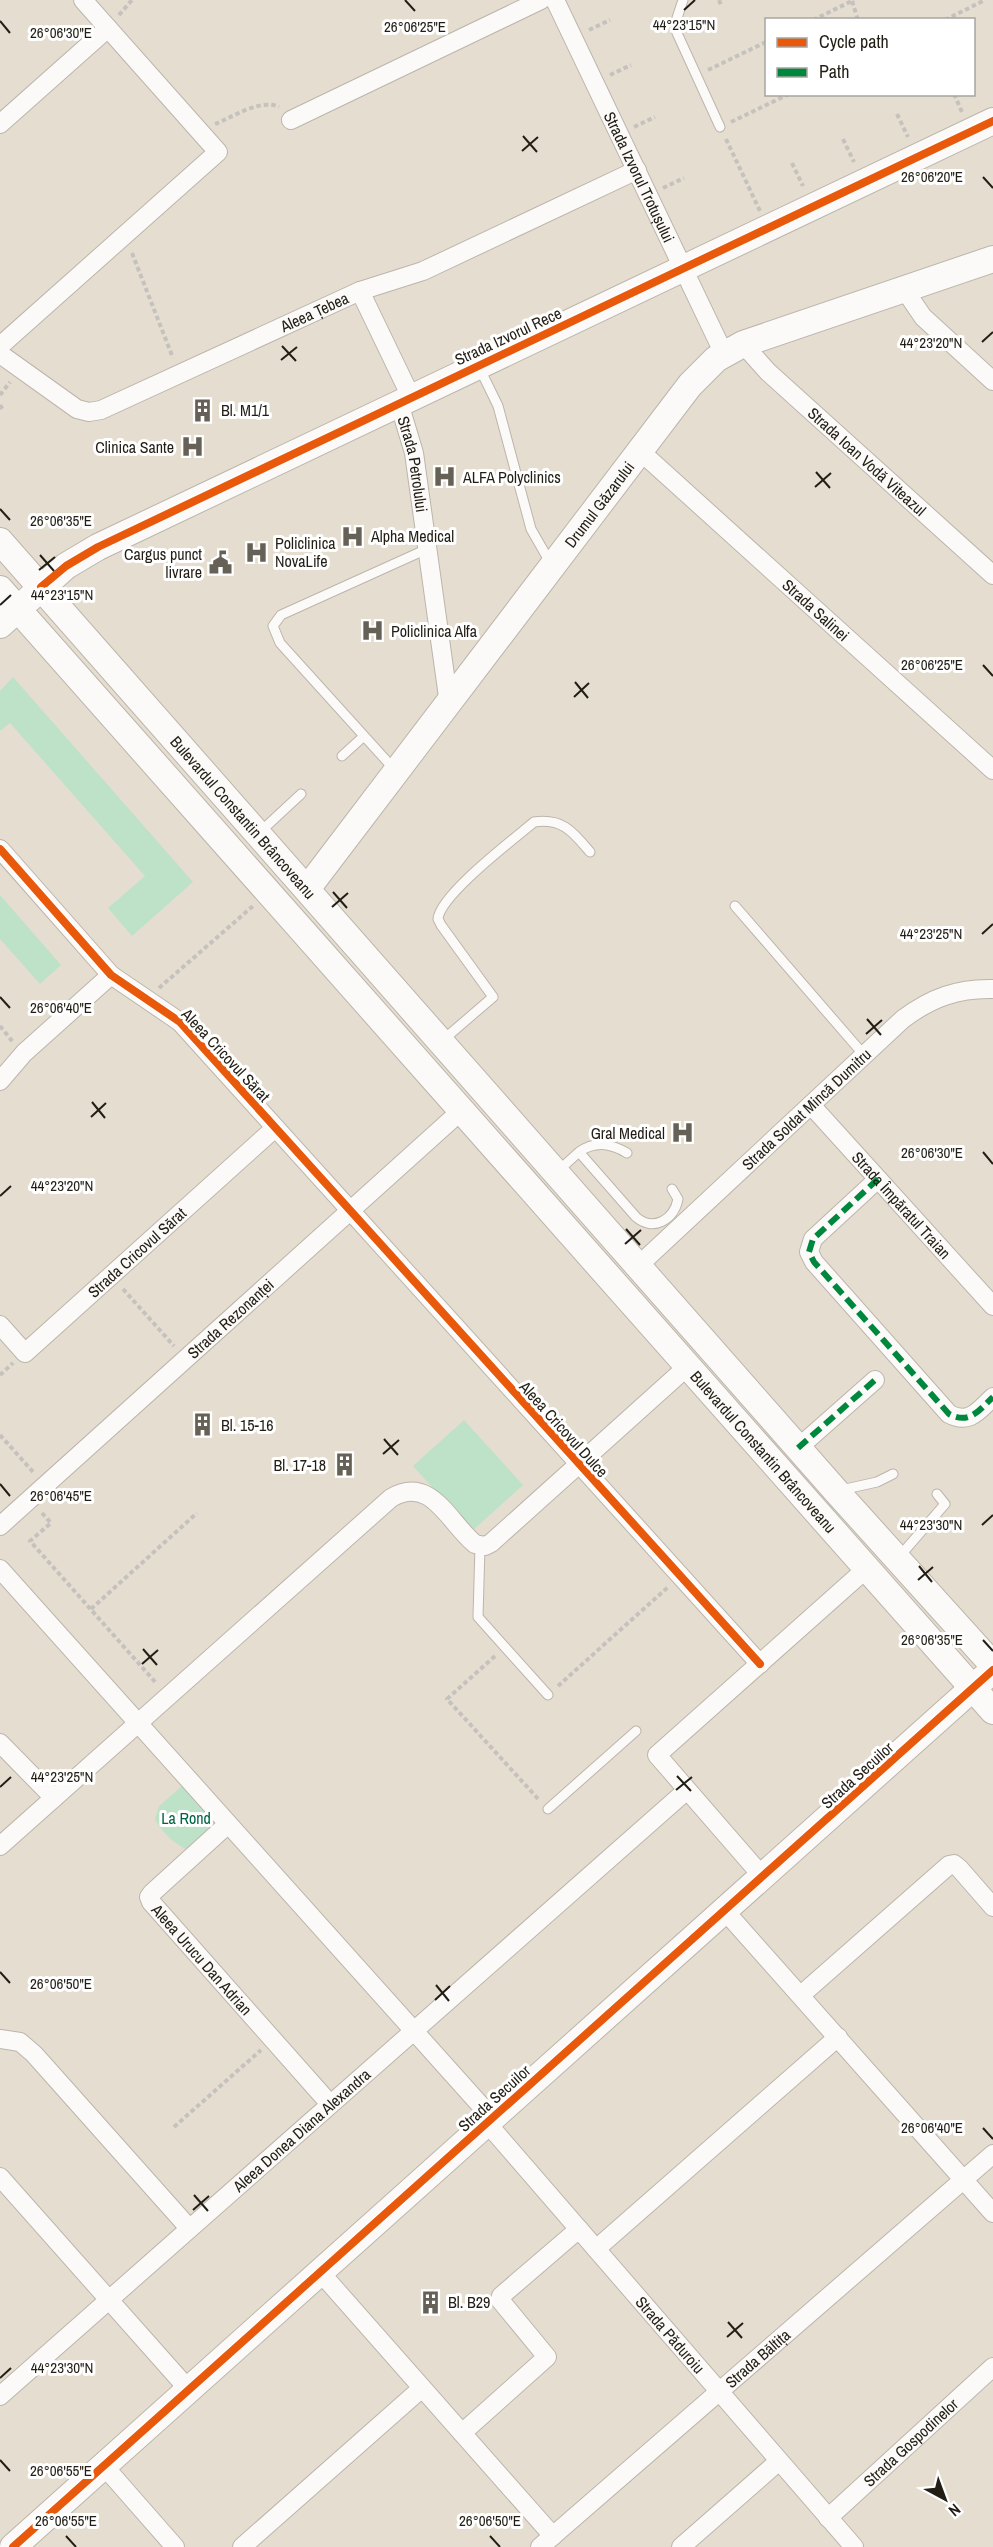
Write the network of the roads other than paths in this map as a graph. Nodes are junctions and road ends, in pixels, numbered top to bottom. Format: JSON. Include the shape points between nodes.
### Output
{"nodes":[{"id":1,"x":83,"y":0,"type":"edge"},
{"id":2,"x":541,"y":0,"type":"edge"},
{"id":3,"x":555,"y":0,"type":"edge"},
{"id":4,"x":683,"y":0,"type":"edge"},
{"id":5,"x":108,"y":27,"type":"junction"},
{"id":6,"x":285,"y":114,"type":"road end"},
{"id":7,"x":993,"y":121,"type":"edge"},
{"id":8,"x":0,"y":124,"type":"edge"},
{"id":9,"x":720,"y":127,"type":"road end"},
{"id":10,"x":637,"y":170,"type":"junction"},
{"id":11,"x":993,"y":259,"type":"edge"},
{"id":12,"x":683,"y":268,"type":"junction"},
{"id":13,"x":904,"y":289,"type":"junction"},
{"id":14,"x":360,"y":291,"type":"junction"},
{"id":15,"x":0,"y":346,"type":"edge"},
{"id":16,"x":734,"y":349,"type":"junction"},
{"id":17,"x":0,"y":354,"type":"edge"},
{"id":18,"x":478,"y":365,"type":"junction"},
{"id":19,"x":993,"y":381,"type":"edge"},
{"id":20,"x":405,"y":400,"type":"junction"},
{"id":21,"x":640,"y":451,"type":"junction"},
{"id":22,"x":0,"y":541,"type":"edge"},
{"id":23,"x":427,"y":549,"type":"junction"},
{"id":24,"x":552,"y":566,"type":"junction"},
{"id":25,"x":993,"y":575,"type":"edge"},
{"id":26,"x":41,"y":587,"type":"junction"},
{"id":27,"x":0,"y":589,"type":"edge"},
{"id":28,"x":9,"y":616,"type":"edge"},
{"id":29,"x":449,"y":704,"type":"junction"},
{"id":30,"x":364,"y":736,"type":"junction"},
{"id":31,"x":342,"y":756,"type":"dead end"},
{"id":32,"x":993,"y":770,"type":"edge"},
{"id":33,"x":397,"y":772,"type":"junction"},
{"id":34,"x":301,"y":794,"type":"dead end"},
{"id":35,"x":258,"y":834,"type":"junction"},
{"id":36,"x":0,"y":849,"type":"edge"},
{"id":37,"x":591,"y":852,"type":"dead end"},
{"id":38,"x":307,"y":890,"type":"junction"},
{"id":39,"x":735,"y":906,"type":"dead end"},
{"id":40,"x":111,"y":975,"type":"junction"},
{"id":41,"x":993,"y":990,"type":"edge"},
{"id":42,"x":441,"y":1042,"type":"junction"},
{"id":43,"x":864,"y":1055,"type":"junction"},
{"id":44,"x":0,"y":1081,"type":"edge"},
{"id":45,"x":811,"y":1105,"type":"junction"},
{"id":46,"x":462,"y":1110,"type":"junction"},
{"id":47,"x":275,"y":1128,"type":"junction"},
{"id":48,"x":579,"y":1152,"type":"junction"},
{"id":49,"x":627,"y":1153,"type":"dead end"},
{"id":50,"x":556,"y":1173,"type":"junction"},
{"id":51,"x":878,"y":1179,"type":"junction"},
{"id":52,"x":672,"y":1189,"type":"dead end"},
{"id":53,"x":535,"y":1192,"type":"junction"},
{"id":54,"x":350,"y":1212,"type":"junction"},
{"id":55,"x":638,"y":1266,"type":"junction"},
{"id":56,"x":993,"y":1306,"type":"edge"},
{"id":57,"x":0,"y":1325,"type":"edge"},
{"id":58,"x":688,"y":1366,"type":"junction"},
{"id":59,"x":875,"y":1380,"type":"dead end"},
{"id":60,"x":993,"y":1397,"type":"edge"},
{"id":61,"x":798,"y":1448,"type":"junction"},
{"id":62,"x":578,"y":1465,"type":"junction"},
{"id":63,"x":893,"y":1474,"type":"dead end"},
{"id":64,"x":836,"y":1491,"type":"junction"},
{"id":65,"x":937,"y":1494,"type":"dead end"},
{"id":66,"x":0,"y":1526,"type":"edge"},
{"id":67,"x":480,"y":1546,"type":"junction"},
{"id":68,"x":897,"y":1559,"type":"junction"},
{"id":69,"x":0,"y":1569,"type":"edge"},
{"id":70,"x":866,"y":1569,"type":"junction"},
{"id":71,"x":759,"y":1664,"type":"junction"},
{"id":72,"x":993,"y":1668,"type":"edge"},
{"id":73,"x":973,"y":1689,"type":"junction"},
{"id":74,"x":548,"y":1695,"type":"road end"},
{"id":75,"x":993,"y":1711,"type":"edge"},
{"id":76,"x":138,"y":1723,"type":"junction"},
{"id":77,"x":636,"y":1731,"type":"dead end"},
{"id":78,"x":0,"y":1743,"type":"edge"},
{"id":79,"x":687,"y":1790,"type":"junction"},
{"id":80,"x":54,"y":1798,"type":"junction"},
{"id":81,"x":548,"y":1809,"type":"road end"},
{"id":82,"x":228,"y":1824,"type":"junction"},
{"id":83,"x":0,"y":1846,"type":"edge"},
{"id":84,"x":764,"y":1877,"type":"junction"},
{"id":85,"x":993,"y":1907,"type":"edge"},
{"id":86,"x":725,"y":1911,"type":"junction"},
{"id":87,"x":801,"y":1995,"type":"junction"},
{"id":88,"x":413,"y":2030,"type":"junction"},
{"id":89,"x":838,"y":2037,"type":"junction"},
{"id":90,"x":0,"y":2039,"type":"edge"},
{"id":91,"x":330,"y":2104,"type":"junction"},
{"id":92,"x":489,"y":2121,"type":"junction"},
{"id":93,"x":993,"y":2154,"type":"edge"},
{"id":94,"x":0,"y":2177,"type":"edge"},
{"id":95,"x":963,"y":2180,"type":"junction"},
{"id":96,"x":993,"y":2213,"type":"edge"},
{"id":97,"x":189,"y":2228,"type":"junction"},
{"id":98,"x":579,"y":2229,"type":"junction"},
{"id":99,"x":596,"y":2249,"type":"junction"},
{"id":100,"x":320,"y":2272,"type":"junction"},
{"id":101,"x":109,"y":2299,"type":"junction"},
{"id":102,"x":993,"y":2367,"type":"edge"},
{"id":103,"x":423,"y":2388,"type":"junction"},
{"id":104,"x":189,"y":2390,"type":"junction"},
{"id":105,"x":719,"y":2392,"type":"junction"},
{"id":106,"x":0,"y":2396,"type":"edge"},
{"id":107,"x":462,"y":2433,"type":"junction"},
{"id":108,"x":779,"y":2461,"type":"junction"},
{"id":109,"x":104,"y":2466,"type":"junction"},
{"id":110,"x":828,"y":2518,"type":"junction"},
{"id":111,"x":547,"y":2542,"type":"edge"},
{"id":112,"x":13,"y":2547,"type":"edge"},
{"id":113,"x":175,"y":2547,"type":"edge"},
{"id":114,"x":242,"y":2547,"type":"edge"},
{"id":115,"x":681,"y":2547,"type":"edge"},
{"id":116,"x":854,"y":2547,"type":"edge"}],
"edges":[{"from":1,"to":5,"type":"street"},
{"from":2,"to":6,"type":"street"},
{"from":3,"to":10,"type":"street","name":"Strada Izvorul Trotușului"},
{"from":4,"to":9,"type":"lane","via":[[677,33]]},
{"from":5,"to":8,"type":"street"},
{"from":5,"to":15,"type":"street","via":[[218,152]]},
{"from":7,"to":12,"type":"street","name":"Strada Izvorul Rece"},
{"from":10,"to":12,"type":"street","name":"Strada Izvorul Trotușului"},
{"from":10,"to":14,"type":"street","name":"Aleea Țebea","via":[[423,271]]},
{"from":11,"to":13,"type":"street","name":"Drumul Găzarului"},
{"from":12,"to":16,"type":"street","name":"Strada Izvorul Trotușului"},
{"from":12,"to":18,"type":"street","name":"Strada Izvorul Rece"},
{"from":13,"to":16,"type":"street","name":"Drumul Găzarului"},
{"from":13,"to":19,"type":"street","via":[[923,317]]},
{"from":14,"to":17,"type":"street","name":"Aleea Țebea","via":[[101,410],[77,409]]},
{"from":14,"to":20,"type":"street","name":"Strada Petrolului"},
{"from":16,"to":21,"type":"street","name":"Drumul Găzarului","via":[[696,379]]},
{"from":16,"to":25,"type":"street","name":"Strada Ioan Vodă Viteazul","via":[[768,372]]},
{"from":18,"to":20,"type":"street","name":"Strada Izvorul Rece"},
{"from":18,"to":24,"type":"lane","via":[[498,406],[531,529]]},
{"from":20,"to":23,"type":"street","name":"Strada Petrolului"},
{"from":20,"to":26,"type":"street","name":"Strada Izvorul Rece","via":[[98,547]]},
{"from":21,"to":24,"type":"street","name":"Drumul Găzarului"},
{"from":21,"to":32,"type":"street","name":"Strada Salinei"},
{"from":22,"to":26,"type":"street","name":"Bulevardul Constantin Brâncoveanu"},
{"from":23,"to":29,"type":"street","name":"Strada Petrolului"},
{"from":23,"to":30,"type":"lane","via":[[281,615],[274,622],[280,643]]},
{"from":24,"to":29,"type":"street","name":"Drumul Găzarului"},
{"from":26,"to":28,"type":"street","name":"Strada Izvorul Rece"},
{"from":26,"to":35,"type":"street","name":"Bulevardul Constantin Brâncoveanu"},
{"from":27,"to":28,"type":"street","name":"Bulevardul Constantin Brâncoveanu"},
{"from":28,"to":46,"type":"street","name":"Bulevardul Constantin Brâncoveanu","via":[[269,892]]},
{"from":29,"to":33,"type":"street","name":"Drumul Găzarului"},
{"from":30,"to":31,"type":"lane"},
{"from":30,"to":33,"type":"lane"},
{"from":33,"to":38,"type":"street","name":"Drumul Găzarului"},
{"from":34,"to":35,"type":"lane"},
{"from":35,"to":38,"type":"street","name":"Bulevardul Constantin Brâncoveanu"},
{"from":36,"to":40,"type":"street","name":"Aleea Cricovul Sărat"},
{"from":37,"to":42,"type":"lane","via":[[559,823],[534,822],[442,906],[438,919],[441,925],[493,997]]},
{"from":38,"to":42,"type":"street","name":"Bulevardul Constantin Brâncoveanu"},
{"from":39,"to":43,"type":"lane"},
{"from":40,"to":44,"type":"street","via":[[24,1053]]},
{"from":40,"to":47,"type":"street","name":"Aleea Cricovul Sărat","via":[[180,1022]]},
{"from":41,"to":43,"type":"street","name":"Strada Soldat Mincă Dumitru","via":[[964,990],[923,1004]]},
{"from":42,"to":50,"type":"street","name":"Bulevardul Constantin Brâncoveanu"},
{"from":43,"to":45,"type":"street","name":"Strada Soldat Mincă Dumitru"},
{"from":45,"to":51,"type":"street","name":"Strada Împăratul Traian"},
{"from":45,"to":55,"type":"street","name":"Strada Soldat Mincă Dumitru"},
{"from":46,"to":53,"type":"street","name":"Bulevardul Constantin Brâncoveanu"},
{"from":46,"to":54,"type":"street","name":"Strada Rezonanței"},
{"from":47,"to":54,"type":"street","name":"Aleea Cricovul Sărat"},
{"from":47,"to":57,"type":"street","name":"Strada Cricovul Sărat","via":[[24,1353]]},
{"from":48,"to":49,"type":"lane","via":[[601,1144]]},
{"from":48,"to":50,"type":"lane"},
{"from":48,"to":52,"type":"lane","via":[[645,1224],[661,1223],[673,1211],[678,1199]]},
{"from":50,"to":53,"type":"street"},
{"from":50,"to":55,"type":"street","name":"Bulevardul Constantin Brâncoveanu"},
{"from":51,"to":56,"type":"street","name":"Strada Împăratul Traian"},
{"from":51,"to":60,"type":"street","via":[[813,1239],[809,1252],[814,1262],[950,1414],[958,1419],[967,1418]]},
{"from":53,"to":58,"type":"street","name":"Bulevardul Constantin Brâncoveanu"},
{"from":54,"to":62,"type":"street","name":"Aleea Cricovul Dulce"},
{"from":54,"to":66,"type":"street","name":"Strada Rezonanței"},
{"from":55,"to":61,"type":"street","name":"Bulevardul Constantin Brâncoveanu"},
{"from":58,"to":62,"type":"street","name":"Aleea Cricovul Dulce"},
{"from":58,"to":70,"type":"street","name":"Bulevardul Constantin Brâncoveanu"},
{"from":59,"to":61,"type":"street"},
{"from":61,"to":64,"type":"street","name":"Bulevardul Constantin Brâncoveanu"},
{"from":62,"to":67,"type":"street","name":"Aleea Cricovul Dulce","via":[[491,1544]]},
{"from":62,"to":71,"type":"street","name":"Aleea Cricovul Dulce"},
{"from":63,"to":64,"type":"lane","via":[[877,1482]]},
{"from":64,"to":68,"type":"street","name":"Bulevardul Constantin Brâncoveanu"},
{"from":65,"to":68,"type":"lane","via":[[945,1504]]},
{"from":67,"to":74,"type":"lane","via":[[478,1617]]},
{"from":67,"to":76,"type":"street","via":[[469,1540],[428,1496],[400,1492]]},
{"from":68,"to":72,"type":"street","name":"Bulevardul Constantin Brâncoveanu"},
{"from":69,"to":76,"type":"street"},
{"from":70,"to":71,"type":"street"},
{"from":70,"to":73,"type":"street","name":"Bulevardul Constantin Brâncoveanu"},
{"from":71,"to":79,"type":"street","via":[[657,1755]]},
{"from":72,"to":73,"type":"street","name":"Strada Secuilor"},
{"from":73,"to":75,"type":"street","name":"Bulevardul Constantin Brâncoveanu"},
{"from":73,"to":84,"type":"street","name":"Strada Secuilor"},
{"from":76,"to":80,"type":"street"},
{"from":76,"to":82,"type":"street"},
{"from":77,"to":81,"type":"lane"},
{"from":78,"to":80,"type":"street"},
{"from":79,"to":84,"type":"street"},
{"from":79,"to":88,"type":"street"},
{"from":80,"to":83,"type":"street"},
{"from":82,"to":88,"type":"street"},
{"from":82,"to":91,"type":"street","name":"Aleea Urucu Dan Adrian","via":[[149,1897]]},
{"from":84,"to":86,"type":"street","name":"Strada Secuilor"},
{"from":85,"to":87,"type":"street","via":[[959,1868],[949,1865]]},
{"from":86,"to":87,"type":"street"},
{"from":86,"to":92,"type":"street","name":"Strada Secuilor"},
{"from":87,"to":89,"type":"street"},
{"from":88,"to":91,"type":"street","name":"Aleea Donea Diana Alexandra"},
{"from":88,"to":92,"type":"street"},
{"from":89,"to":95,"type":"street"},
{"from":89,"to":99,"type":"street"},
{"from":90,"to":97,"type":"street","via":[[20,2042],[34,2054]]},
{"from":91,"to":97,"type":"street","name":"Aleea Donea Diana Alexandra"},
{"from":92,"to":98,"type":"street","name":"Strada Păduroiu"},
{"from":92,"to":100,"type":"street","name":"Strada Secuilor"},
{"from":93,"to":95,"type":"street","name":"Strada Băltița"},
{"from":94,"to":101,"type":"street"},
{"from":95,"to":96,"type":"street"},
{"from":95,"to":105,"type":"street","name":"Strada Băltița"},
{"from":97,"to":101,"type":"street","name":"Aleea Donea Diana Alexandra"},
{"from":98,"to":99,"type":"street","name":"Strada Păduroiu"},
{"from":98,"to":107,"type":"street","via":[[500,2300],[547,2357]]},
{"from":99,"to":105,"type":"street","name":"Strada Păduroiu"},
{"from":100,"to":103,"type":"street","name":"Strada Băltița"},
{"from":100,"to":104,"type":"street","name":"Strada Secuilor"},
{"from":101,"to":104,"type":"street"},
{"from":101,"to":106,"type":"street","name":"Aleea Donea Diana Alexandra"},
{"from":102,"to":110,"type":"street","name":"Strada Gospodinelor"},
{"from":103,"to":107,"type":"street","name":"Strada Băltița"},
{"from":103,"to":114,"type":"street"},
{"from":104,"to":109,"type":"street","name":"Strada Secuilor"},
{"from":105,"to":108,"type":"street","name":"Strada Păduroiu"},
{"from":105,"to":111,"type":"street","name":"Strada Băltița"},
{"from":107,"to":111,"type":"street","name":"Strada Băltița"},
{"from":108,"to":110,"type":"street","name":"Strada Păduroiu"},
{"from":108,"to":115,"type":"street"},
{"from":109,"to":112,"type":"street","name":"Strada Secuilor"},
{"from":109,"to":113,"type":"street"},
{"from":110,"to":116,"type":"street","name":"Strada Păduroiu"}]}
